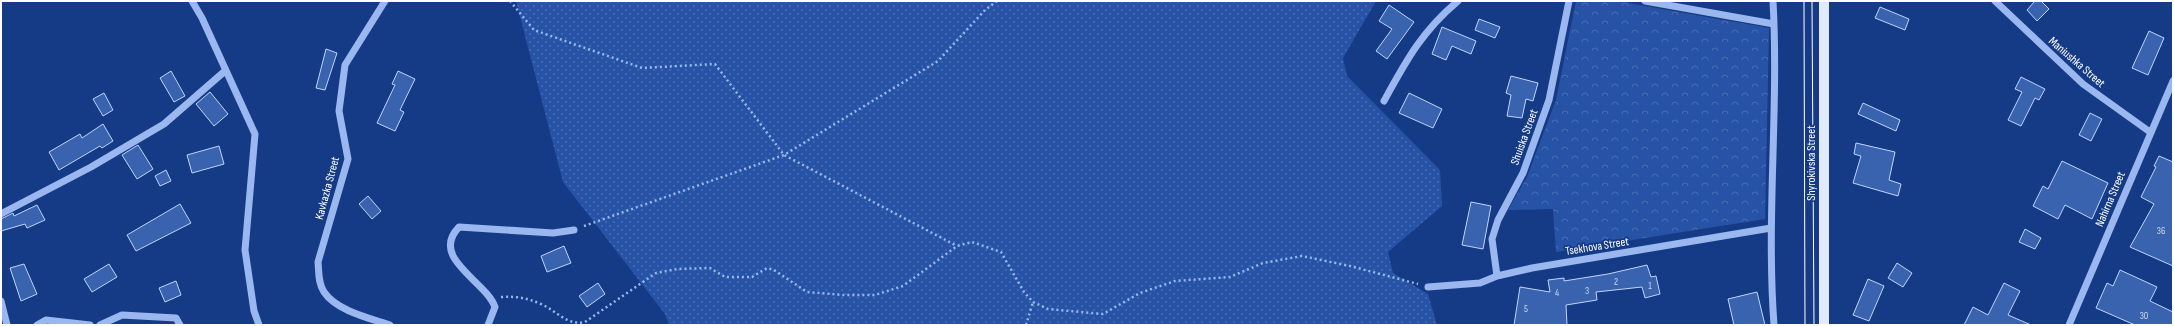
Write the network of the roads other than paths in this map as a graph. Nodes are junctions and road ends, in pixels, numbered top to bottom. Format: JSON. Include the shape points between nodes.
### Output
{"nodes":[{"id":1,"x":192,"y":1,"type":"edge"},
{"id":2,"x":385,"y":1,"type":"edge"},
{"id":3,"x":1458,"y":1,"type":"edge"},
{"id":4,"x":1569,"y":1,"type":"edge"},
{"id":5,"x":1645,"y":1,"type":"edge"},
{"id":6,"x":1773,"y":1,"type":"edge"},
{"id":7,"x":1824,"y":1,"type":"edge"},
{"id":8,"x":1995,"y":1,"type":"edge"},
{"id":9,"x":1774,"y":24,"type":"junction"},
{"id":10,"x":225,"y":71,"type":"junction"},
{"id":11,"x":2173,"y":81,"type":"edge"},
{"id":12,"x":1384,"y":101,"type":"dead end"},
{"id":13,"x":2150,"y":132,"type":"junction"},
{"id":14,"x":1,"y":214,"type":"edge"},
{"id":15,"x":1771,"y":228,"type":"junction"},
{"id":16,"x":574,"y":230,"type":"road end"},
{"id":17,"x":1497,"y":276,"type":"junction"},
{"id":18,"x":1428,"y":287,"type":"road end"},
{"id":19,"x":1,"y":302,"type":"edge"},
{"id":20,"x":7,"y":325,"type":"edge"},
{"id":21,"x":37,"y":325,"type":"edge"},
{"id":22,"x":90,"y":325,"type":"edge"},
{"id":23,"x":100,"y":325,"type":"edge"},
{"id":24,"x":180,"y":325,"type":"edge"},
{"id":25,"x":259,"y":325,"type":"edge"},
{"id":26,"x":390,"y":325,"type":"edge"},
{"id":27,"x":488,"y":325,"type":"edge"},
{"id":28,"x":1774,"y":325,"type":"edge"},
{"id":29,"x":1824,"y":325,"type":"edge"},
{"id":30,"x":2069,"y":325,"type":"edge"}],
"edges":[{"from":1,"to":10,"type":"street"},
{"from":2,"to":26,"type":"street","name":"Kavkazka Street","via":[[345,64],[339,111],[348,159],[318,262],[323,291],[333,302]]},
{"from":3,"to":12,"type":"street","via":[[1428,28]]},
{"from":4,"to":17,"type":"street","name":"Shuiska Street","via":[[1549,100],[1523,173],[1498,220],[1492,239]]},
{"from":5,"to":9,"type":"street"},
{"from":6,"to":9,"type":"street"},
{"from":7,"to":29,"type":"main road","name":"Shyrokivska Street"},
{"from":8,"to":13,"type":"street","name":"Maniushka Street","via":[[2083,84]]},
{"from":9,"to":15,"type":"street"},
{"from":10,"to":14,"type":"street","via":[[164,124],[91,167]]},
{"from":10,"to":25,"type":"street","via":[[255,134],[245,250],[254,311]]},
{"from":11,"to":13,"type":"street","name":"Nahirna Street"},
{"from":13,"to":30,"type":"street","name":"Nahirna Street"},
{"from":15,"to":17,"type":"street","name":"Tsekhova Street"},
{"from":15,"to":28,"type":"street"},
{"from":16,"to":27,"type":"street","via":[[553,233],[459,227],[450,240],[451,252],[457,263],[492,298],[495,307]]},
{"from":17,"to":18,"type":"street","name":"Tsekhova Street","via":[[1480,283]]},
{"from":19,"to":20,"type":"street"},
{"from":21,"to":22,"type":"street","via":[[46,320]]},
{"from":23,"to":24,"type":"street","via":[[122,315],[176,318]]}]}
